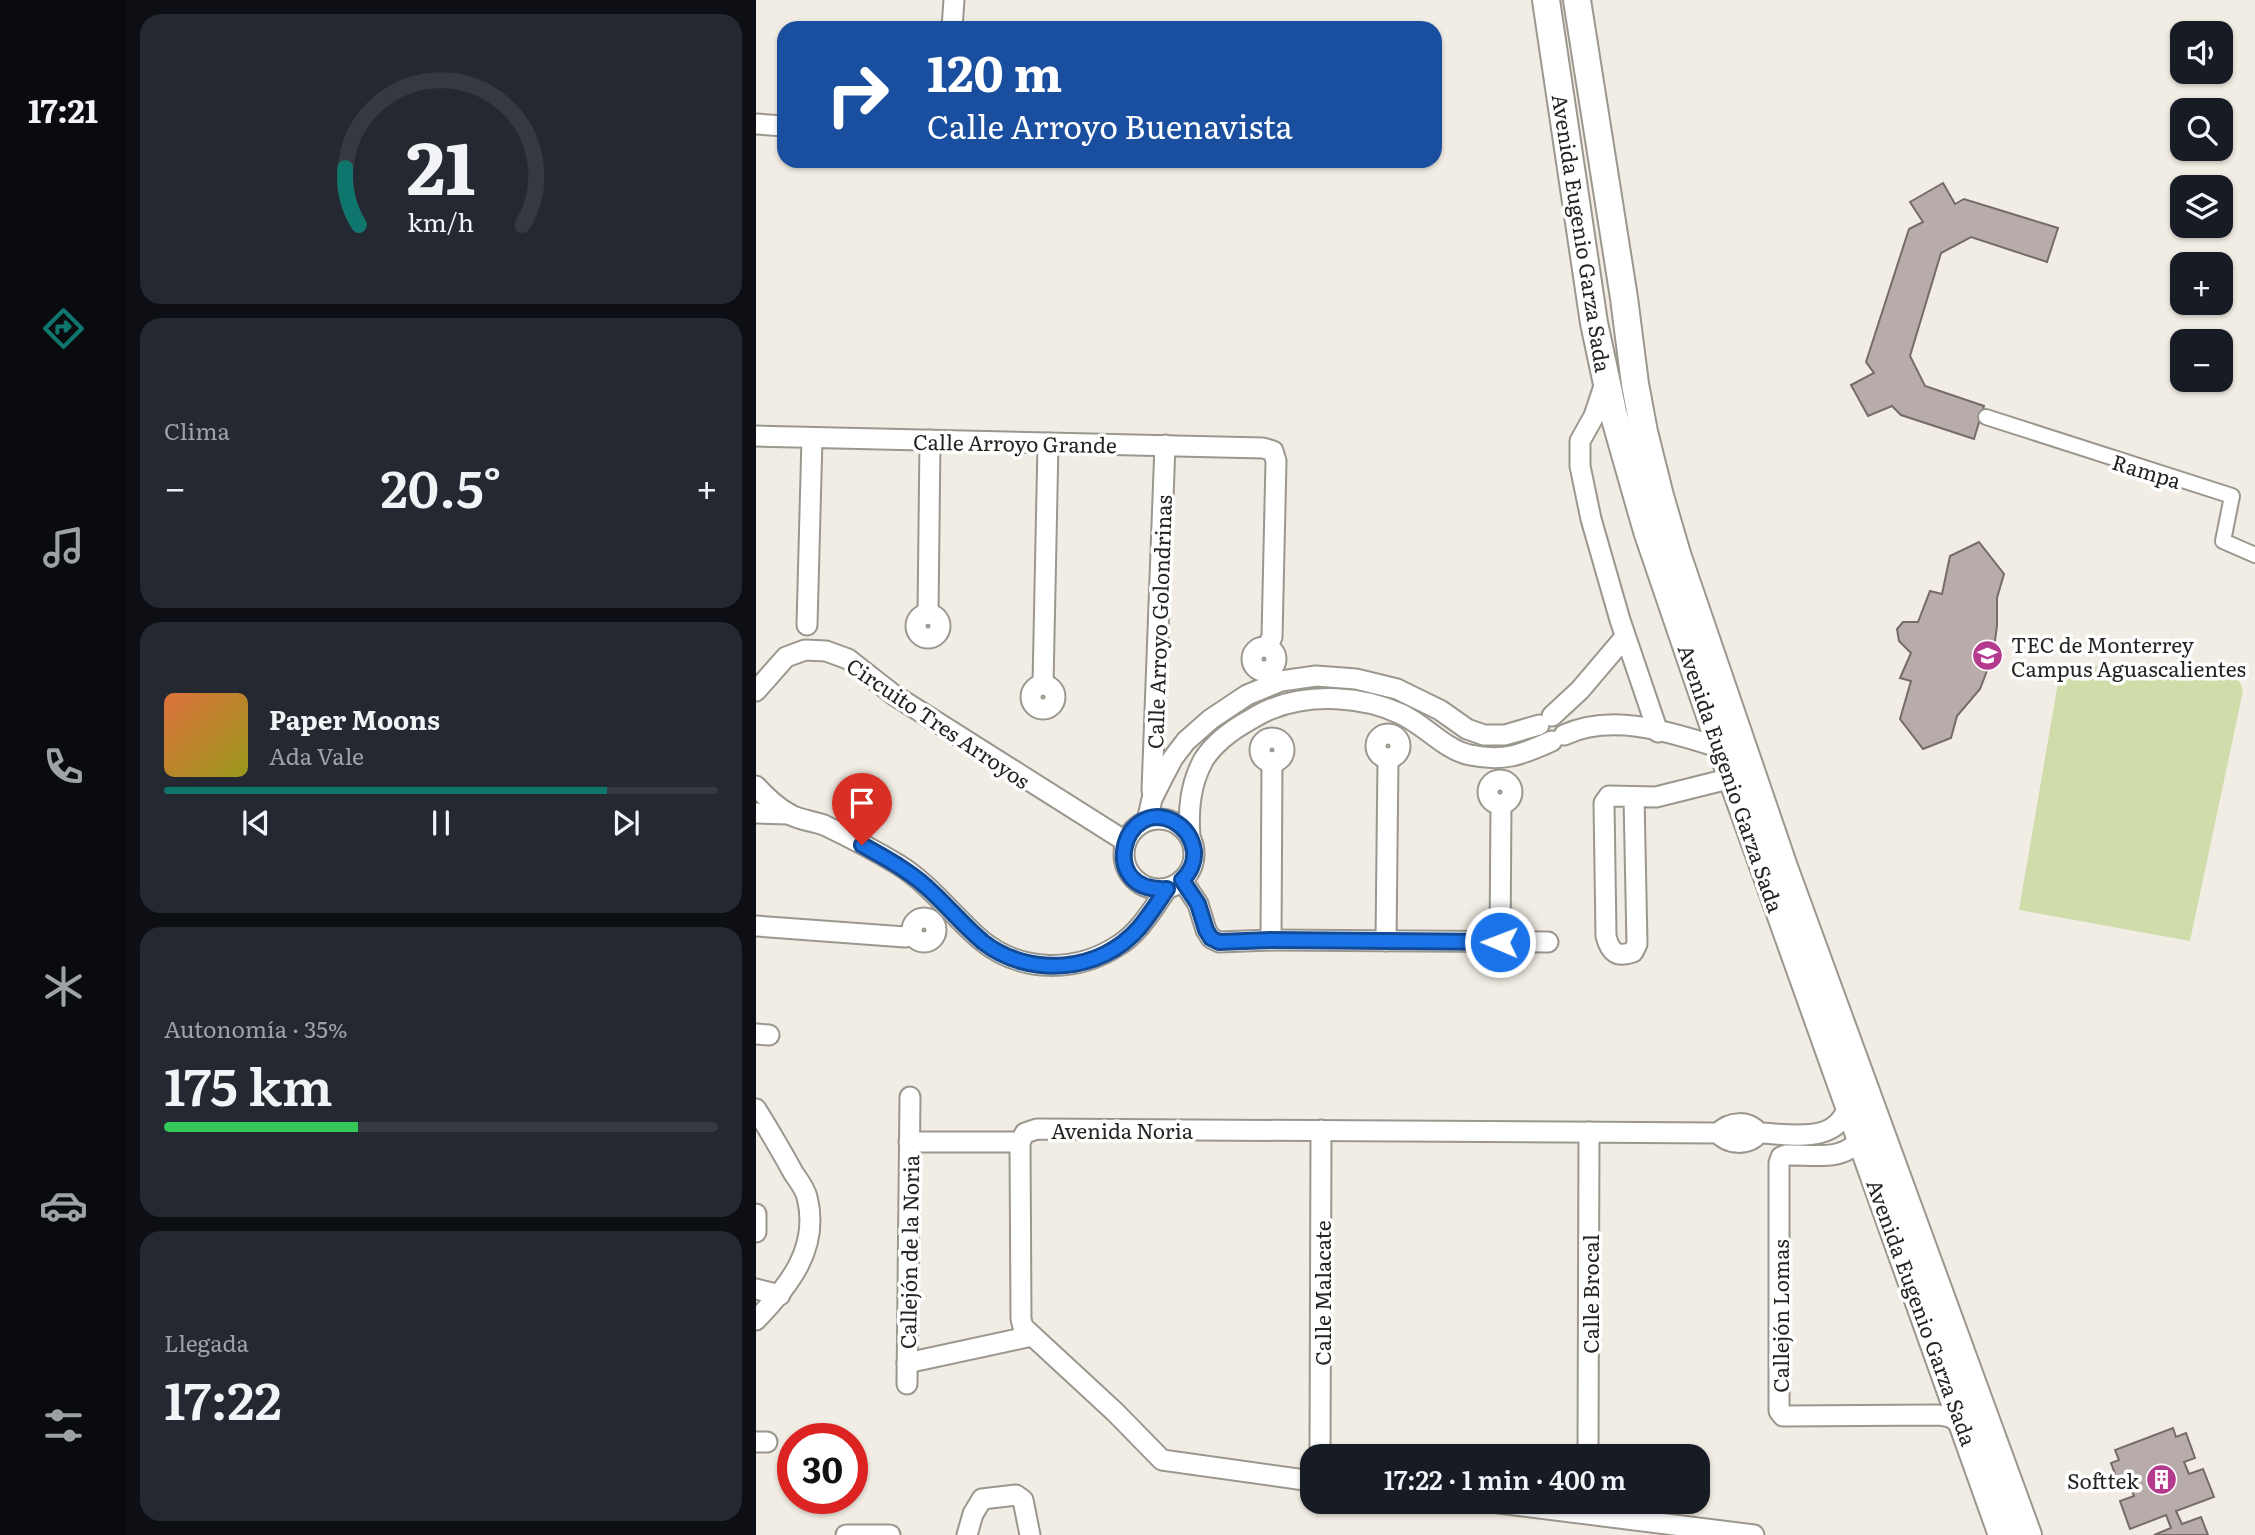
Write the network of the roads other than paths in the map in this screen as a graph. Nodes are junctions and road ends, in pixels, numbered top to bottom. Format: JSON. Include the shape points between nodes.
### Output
{"nodes":[{"id":1,"x":954,"y":0,"type":"edge"},
{"id":2,"x":1546,"y":0,"type":"edge"},
{"id":3,"x":1577,"y":0,"type":"edge"},
{"id":4,"x":953,"y":21,"type":"edge"},
{"id":5,"x":756,"y":124,"type":"edge"},
{"id":6,"x":777,"y":126,"type":"edge"},
{"id":7,"x":1605,"y":379,"type":"junction"},
{"id":8,"x":1986,"y":417,"type":"dead end"},
{"id":9,"x":756,"y":436,"type":"edge"},
{"id":10,"x":812,"y":438,"type":"junction"},
{"id":11,"x":930,"y":440,"type":"junction"},
{"id":12,"x":1048,"y":443,"type":"junction"},
{"id":13,"x":1165,"y":445,"type":"junction"},
{"id":14,"x":2255,"y":555,"type":"edge"},
{"id":15,"x":928,"y":614,"type":"dead end"},
{"id":16,"x":807,"y":625,"type":"dead end"},
{"id":17,"x":1625,"y":636,"type":"junction"},
{"id":18,"x":1267,"y":647,"type":"dead end"},
{"id":19,"x":1042,"y":685,"type":"dead end"},
{"id":20,"x":756,"y":691,"type":"edge"},
{"id":21,"x":1571,"y":698,"type":"junction"},
{"id":22,"x":1587,"y":726,"type":"junction"},
{"id":23,"x":1153,"y":728,"type":"junction"},
{"id":24,"x":1658,"y":732,"type":"junction"},
{"id":25,"x":1186,"y":741,"type":"junction"},
{"id":26,"x":1721,"y":748,"type":"junction"},
{"id":27,"x":1388,"y":759,"type":"dead end"},
{"id":28,"x":1272,"y":762,"type":"dead end"},
{"id":29,"x":1732,"y":778,"type":"junction"},
{"id":30,"x":756,"y":786,"type":"edge"},
{"id":31,"x":1634,"y":796,"type":"junction"},
{"id":32,"x":1152,"y":799,"type":"junction"},
{"id":33,"x":1501,"y":805,"type":"dead end"},
{"id":34,"x":756,"y":813,"type":"edge"},
{"id":35,"x":789,"y":814,"type":"junction"},
{"id":36,"x":1147,"y":821,"type":"junction"},
{"id":37,"x":1190,"y":837,"type":"junction"},
{"id":38,"x":1125,"y":841,"type":"junction"},
{"id":39,"x":1175,"y":884,"type":"junction"},
{"id":40,"x":756,"y":926,"type":"edge"},
{"id":41,"x":913,"y":935,"type":"dead end"},
{"id":42,"x":1271,"y":940,"type":"junction"},
{"id":43,"x":1386,"y":941,"type":"junction"},
{"id":44,"x":1500,"y":942,"type":"junction"},
{"id":45,"x":1548,"y":942,"type":"dead end"},
{"id":46,"x":910,"y":1097,"type":"dead end"},
{"id":47,"x":1848,"y":1105,"type":"junction"},
{"id":48,"x":756,"y":1109,"type":"edge"},
{"id":49,"x":1321,"y":1130,"type":"junction"},
{"id":50,"x":1589,"y":1132,"type":"junction"},
{"id":51,"x":1860,"y":1138,"type":"junction"},
{"id":52,"x":909,"y":1142,"type":"junction"},
{"id":53,"x":1020,"y":1142,"type":"junction"},
{"id":54,"x":756,"y":1213,"type":"edge"},
{"id":55,"x":756,"y":1232,"type":"edge"},
{"id":56,"x":756,"y":1289,"type":"edge"},
{"id":57,"x":780,"y":1295,"type":"junction"},
{"id":58,"x":756,"y":1320,"type":"edge"},
{"id":59,"x":1032,"y":1336,"type":"junction"},
{"id":60,"x":907,"y":1363,"type":"junction"},
{"id":61,"x":907,"y":1384,"type":"dead end"},
{"id":62,"x":1964,"y":1426,"type":"junction"},
{"id":63,"x":1320,"y":1444,"type":"edge"},
{"id":64,"x":1588,"y":1444,"type":"edge"},
{"id":65,"x":1300,"y":1479,"type":"edge"},
{"id":66,"x":1630,"y":1514,"type":"edge"},
{"id":67,"x":846,"y":1535,"type":"edge"},
{"id":68,"x":890,"y":1535,"type":"edge"},
{"id":69,"x":967,"y":1535,"type":"edge"},
{"id":70,"x":1030,"y":1535,"type":"edge"},
{"id":71,"x":1754,"y":1535,"type":"edge"},
{"id":72,"x":2002,"y":1535,"type":"edge"},
{"id":73,"x":2028,"y":1535,"type":"edge"}],
"edges":[{"from":1,"to":4,"type":"street"},
{"from":2,"to":7,"type":"main road","name":"Avenida Eugenio Garza Sada"},
{"from":3,"to":73,"type":"main road","name":"Avenida Eugenio Garza Sada","via":[[1635,384],[1670,531],[1789,880]]},
{"from":5,"to":6,"type":"street"},
{"from":7,"to":17,"type":"street","via":[[1597,409],[1580,441],[1580,466]]},
{"from":7,"to":26,"type":"main road","name":"Avenida Eugenio Garza Sada","via":[[1647,531]]},
{"from":8,"to":14,"type":"street","name":"Rampa","via":[[2232,496],[2223,541]]},
{"from":9,"to":10,"type":"street","name":"Calle Arroyo Grande"},
{"from":10,"to":11,"type":"street","name":"Calle Arroyo Grande"},
{"from":10,"to":16,"type":"street"},
{"from":11,"to":12,"type":"street","name":"Calle Arroyo Grande"},
{"from":11,"to":15,"type":"street"},
{"from":12,"to":13,"type":"street","name":"Calle Arroyo Grande"},
{"from":12,"to":19,"type":"street"},
{"from":13,"to":18,"type":"street","name":"Calle Arroyo Grande","via":[[1273,451],[1272,637]]},
{"from":13,"to":23,"type":"street","name":"Calle Arroyo Golondrinas"},
{"from":17,"to":21,"type":"street"},
{"from":17,"to":24,"type":"street"},
{"from":20,"to":38,"type":"street","name":"Circuito Tres Arroyos","via":[[786,657],[805,650],[848,659],[894,695]]},
{"from":21,"to":22,"type":"street","via":[[1573,718]]},
{"from":21,"to":25,"type":"street","via":[[1545,720],[1505,735],[1484,735],[1397,689],[1316,676],[1281,681],[1247,695]]},
{"from":22,"to":24,"type":"street","via":[[1625,725]]},
{"from":22,"to":37,"type":"street","via":[[1521,755],[1497,758],[1466,754],[1401,714],[1368,703],[1301,700],[1270,709],[1231,731],[1205,758],[1188,810]]},
{"from":23,"to":25,"type":"street","via":[[1158,737],[1168,741]]},
{"from":23,"to":32,"type":"street","name":"Calle Arroyo Golondrinas"},
{"from":24,"to":26,"type":"street"},
{"from":25,"to":32,"type":"street"},
{"from":26,"to":29,"type":"main road","name":"Avenida Eugenio Garza Sada"},
{"from":27,"to":43,"type":"street"},
{"from":28,"to":42,"type":"street"},
{"from":29,"to":31,"type":"street","via":[[1656,797]]},
{"from":29,"to":47,"type":"main road","name":"Avenida Eugenio Garza Sada"},
{"from":30,"to":35,"type":"street"},
{"from":31,"to":31,"type":"street","via":[[1637,944],[1623,956],[1609,947],[1606,936],[1604,803],[1609,796]]},
{"from":32,"to":36,"type":"street"},
{"from":33,"to":44,"type":"street"},
{"from":34,"to":35,"type":"street"},
{"from":35,"to":39,"type":"street","via":[[823,825],[900,866],[983,942],[1004,956],[1033,965],[1086,962],[1120,945]]},
{"from":36,"to":37,"type":"street","via":[[1164,818]]},
{"from":36,"to":38,"type":"street"},
{"from":37,"to":39,"type":"street","via":[[1195,854],[1192,866]]},
{"from":38,"to":39,"type":"street","via":[[1123,859],[1135,880],[1157,890]]},
{"from":39,"to":42,"type":"street","via":[[1198,904],[1211,938],[1219,942]]},
{"from":40,"to":41,"type":"street"},
{"from":42,"to":43,"type":"street"},
{"from":43,"to":44,"type":"street"},
{"from":44,"to":45,"type":"street"},
{"from":46,"to":52,"type":"street","name":"Callejón de la Noria"},
{"from":47,"to":50,"type":"street","name":"Avenida Noria","via":[[1843,1119],[1817,1134],[1759,1133],[1752,1140],[1735,1142],[1718,1133]]},
{"from":47,"to":51,"type":"main road","name":"Avenida Eugenio Garza Sada"},
{"from":48,"to":57,"type":"street","via":[[806,1195],[810,1217],[803,1259]]},
{"from":49,"to":50,"type":"street","name":"Avenida Noria"},
{"from":49,"to":53,"type":"street","name":"Avenida Noria","via":[[1037,1129],[1025,1133]]},
{"from":49,"to":63,"type":"street","name":"Calle Malacate"},
{"from":50,"to":64,"type":"street","name":"Calle Brocal"},
{"from":51,"to":62,"type":"main road","name":"Avenida Eugenio Garza Sada"},
{"from":51,"to":62,"type":"street","name":"Callejón Lomas","via":[[1841,1154],[1786,1155],[1779,1163],[1780,1415],[1938,1415]]},
{"from":52,"to":53,"type":"street","name":"Callejón de la Noria"},
{"from":52,"to":60,"type":"street","name":"Callejón de la Noria"},
{"from":53,"to":59,"type":"street","name":"Avenida Noria","via":[[1021,1319]]},
{"from":54,"to":55,"type":"street"},
{"from":56,"to":57,"type":"street"},
{"from":57,"to":58,"type":"street"},
{"from":59,"to":60,"type":"street","name":"Callejón de la Noria"},
{"from":59,"to":65,"type":"street","name":"Avenida Noria","via":[[1162,1460]]},
{"from":60,"to":61,"type":"street","name":"Callejón de la Noria"},
{"from":62,"to":72,"type":"main road","name":"Avenida Eugenio Garza Sada"},
{"from":66,"to":71,"type":"street"},
{"from":67,"to":68,"type":"street"},
{"from":69,"to":70,"type":"street","via":[[982,1499],[1016,1495],[1023,1500]]}]}
